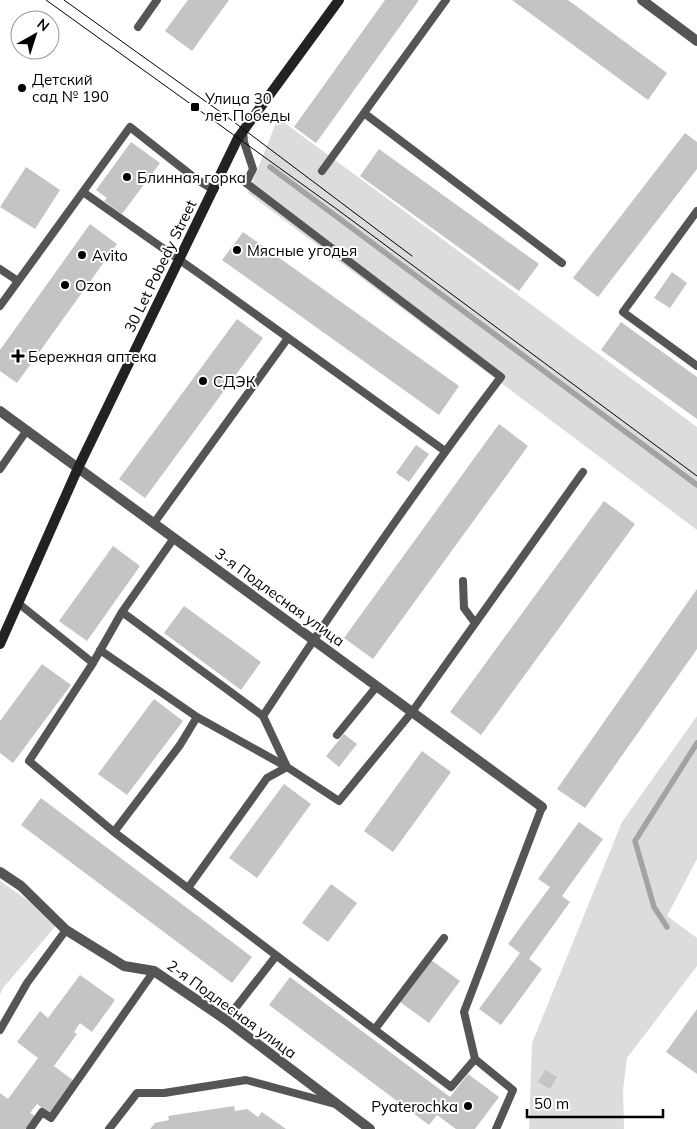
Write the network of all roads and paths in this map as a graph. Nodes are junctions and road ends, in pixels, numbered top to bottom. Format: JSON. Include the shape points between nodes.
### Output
{"nodes":[{"id":1,"x":157,"y":0,"type":"edge"},
{"id":2,"x":339,"y":0,"type":"edge"},
{"id":3,"x":446,"y":0,"type":"edge"},
{"id":4,"x":647,"y":2,"type":"edge"},
{"id":5,"x":138,"y":27,"type":"dead end"},
{"id":6,"x":697,"y":41,"type":"edge"},
{"id":7,"x":364,"y":113,"type":"junction"},
{"id":8,"x":244,"y":130,"type":"junction"},
{"id":9,"x":322,"y":171,"type":"dead end"},
{"id":10,"x":214,"y":190,"type":"junction"},
{"id":11,"x":83,"y":192,"type":"junction"},
{"id":12,"x":697,"y":211,"type":"edge"},
{"id":13,"x":179,"y":260,"type":"junction"},
{"id":14,"x":562,"y":264,"type":"dead end"},
{"id":15,"x":0,"y":269,"type":"edge"},
{"id":16,"x":18,"y":281,"type":"junction"},
{"id":17,"x":0,"y":306,"type":"edge"},
{"id":18,"x":288,"y":338,"type":"junction"},
{"id":19,"x":697,"y":366,"type":"edge"},
{"id":20,"x":0,"y":410,"type":"edge"},
{"id":21,"x":27,"y":430,"type":"junction"},
{"id":22,"x":445,"y":451,"type":"junction"},
{"id":23,"x":0,"y":468,"type":"edge"},
{"id":24,"x":78,"y":468,"type":"junction"},
{"id":25,"x":583,"y":472,"type":"dead end"},
{"id":26,"x":154,"y":523,"type":"junction"},
{"id":27,"x":174,"y":538,"type":"junction"},
{"id":28,"x":463,"y":581,"type":"dead end"},
{"id":29,"x":18,"y":604,"type":"junction"},
{"id":30,"x":122,"y":612,"type":"junction"},
{"id":31,"x":475,"y":623,"type":"junction"},
{"id":32,"x":3,"y":630,"type":"edge"},
{"id":33,"x":314,"y":640,"type":"junction"},
{"id":34,"x":0,"y":644,"type":"edge"},
{"id":35,"x":100,"y":650,"type":"junction"},
{"id":36,"x":93,"y":663,"type":"junction"},
{"id":37,"x":377,"y":686,"type":"junction"},
{"id":38,"x":412,"y":712,"type":"junction"},
{"id":39,"x":263,"y":716,"type":"junction"},
{"id":40,"x":197,"y":717,"type":"junction"},
{"id":41,"x":337,"y":735,"type":"dead end"},
{"id":42,"x":287,"y":767,"type":"junction"},
{"id":43,"x":542,"y":807,"type":"joint"},
{"id":44,"x":114,"y":832,"type":"junction"},
{"id":45,"x":0,"y":872,"type":"edge"},
{"id":46,"x":188,"y":888,"type":"junction"},
{"id":47,"x":66,"y":930,"type":"junction"},
{"id":48,"x":444,"y":938,"type":"dead end"},
{"id":49,"x":276,"y":956,"type":"junction"},
{"id":50,"x":154,"y":971,"type":"junction"},
{"id":51,"x":226,"y":1020,"type":"junction"},
{"id":52,"x":374,"y":1029,"type":"junction"},
{"id":53,"x":0,"y":1030,"type":"edge"},
{"id":54,"x":475,"y":1059,"type":"junction"},
{"id":55,"x":340,"y":1106,"type":"junction"},
{"id":56,"x":30,"y":1129,"type":"edge"},
{"id":57,"x":108,"y":1129,"type":"edge"},
{"id":58,"x":370,"y":1129,"type":"edge"},
{"id":59,"x":496,"y":1129,"type":"edge"}],
"edges":[{"from":1,"to":5,"type":"lane"},
{"from":2,"to":8,"type":"main road","name":"30 Let Pobedy Street"},
{"from":3,"to":7,"type":"lane"},
{"from":4,"to":6,"type":"street"},
{"from":7,"to":9,"type":"lane"},
{"from":7,"to":14,"type":"lane"},
{"from":8,"to":10,"type":"main road","name":"30 Let Pobedy Street"},
{"from":8,"to":22,"type":"lane","via":[[244,142],[253,169],[246,183],[501,377]]},
{"from":10,"to":11,"type":"lane","via":[[130,127]]},
{"from":10,"to":13,"type":"main road","name":"30 Let Pobedy Street"},
{"from":11,"to":13,"type":"lane"},
{"from":11,"to":16,"type":"lane"},
{"from":12,"to":19,"type":"lane","via":[[623,312]]},
{"from":13,"to":18,"type":"lane"},
{"from":13,"to":24,"type":"main road","name":"30 Let Pobedy Street"},
{"from":15,"to":16,"type":"lane"},
{"from":16,"to":17,"type":"lane"},
{"from":18,"to":22,"type":"lane"},
{"from":18,"to":26,"type":"lane"},
{"from":20,"to":21,"type":"street","name":"3-я Подлесная улица"},
{"from":21,"to":23,"type":"lane"},
{"from":21,"to":24,"type":"street","name":"3-я Подлесная улица"},
{"from":22,"to":33,"type":"lane"},
{"from":24,"to":26,"type":"street","name":"3-я Подлесная улица"},
{"from":24,"to":29,"type":"main road","name":"30 Let Pobedy Street"},
{"from":25,"to":31,"type":"lane"},
{"from":26,"to":27,"type":"street","name":"3-я Подлесная улица"},
{"from":27,"to":30,"type":"lane"},
{"from":27,"to":33,"type":"street","name":"3-я Подлесная улица"},
{"from":28,"to":31,"type":"lane","via":[[464,608]]},
{"from":29,"to":32,"type":"main road","name":"30 Let Pobedy Street"},
{"from":29,"to":36,"type":"lane"},
{"from":30,"to":35,"type":"lane"},
{"from":30,"to":39,"type":"lane"},
{"from":31,"to":38,"type":"lane"},
{"from":32,"to":34,"type":"main road","name":"30 Let Pobedy Street"},
{"from":33,"to":37,"type":"street","name":"3-я Подлесная улица"},
{"from":33,"to":39,"type":"lane"},
{"from":35,"to":36,"type":"lane"},
{"from":35,"to":40,"type":"lane"},
{"from":36,"to":44,"type":"lane","via":[[29,761]]},
{"from":37,"to":38,"type":"street","name":"3-я Подлесная улица"},
{"from":37,"to":41,"type":"lane"},
{"from":38,"to":42,"type":"lane","via":[[339,801]]},
{"from":38,"to":43,"type":"street","name":"3-я Подлесная улица"},
{"from":39,"to":42,"type":"lane"},
{"from":40,"to":42,"type":"lane"},
{"from":40,"to":44,"type":"lane","via":[[180,745]]},
{"from":42,"to":46,"type":"lane","via":[[267,778]]},
{"from":43,"to":54,"type":"lane","via":[[464,1012]]},
{"from":44,"to":46,"type":"lane"},
{"from":45,"to":47,"type":"street","name":"2-я Подлесная улица","via":[[21,886]]},
{"from":46,"to":49,"type":"lane"},
{"from":47,"to":50,"type":"street","name":"2-я Подлесная улица","via":[[124,966]]},
{"from":47,"to":53,"type":"lane","via":[[27,983]]},
{"from":48,"to":52,"type":"lane"},
{"from":49,"to":51,"type":"lane"},
{"from":49,"to":52,"type":"lane"},
{"from":50,"to":51,"type":"street","name":"2-я Подлесная улица"},
{"from":50,"to":56,"type":"lane","via":[[51,1118],[42,1112]]},
{"from":51,"to":55,"type":"street","name":"2-я Подлесная улица"},
{"from":52,"to":54,"type":"lane","via":[[452,1087]]},
{"from":54,"to":59,"type":"lane","via":[[513,1090]]},
{"from":55,"to":57,"type":"lane","via":[[246,1080],[137,1094]]},
{"from":55,"to":58,"type":"street","name":"2-я Подлесная улица"}]}
